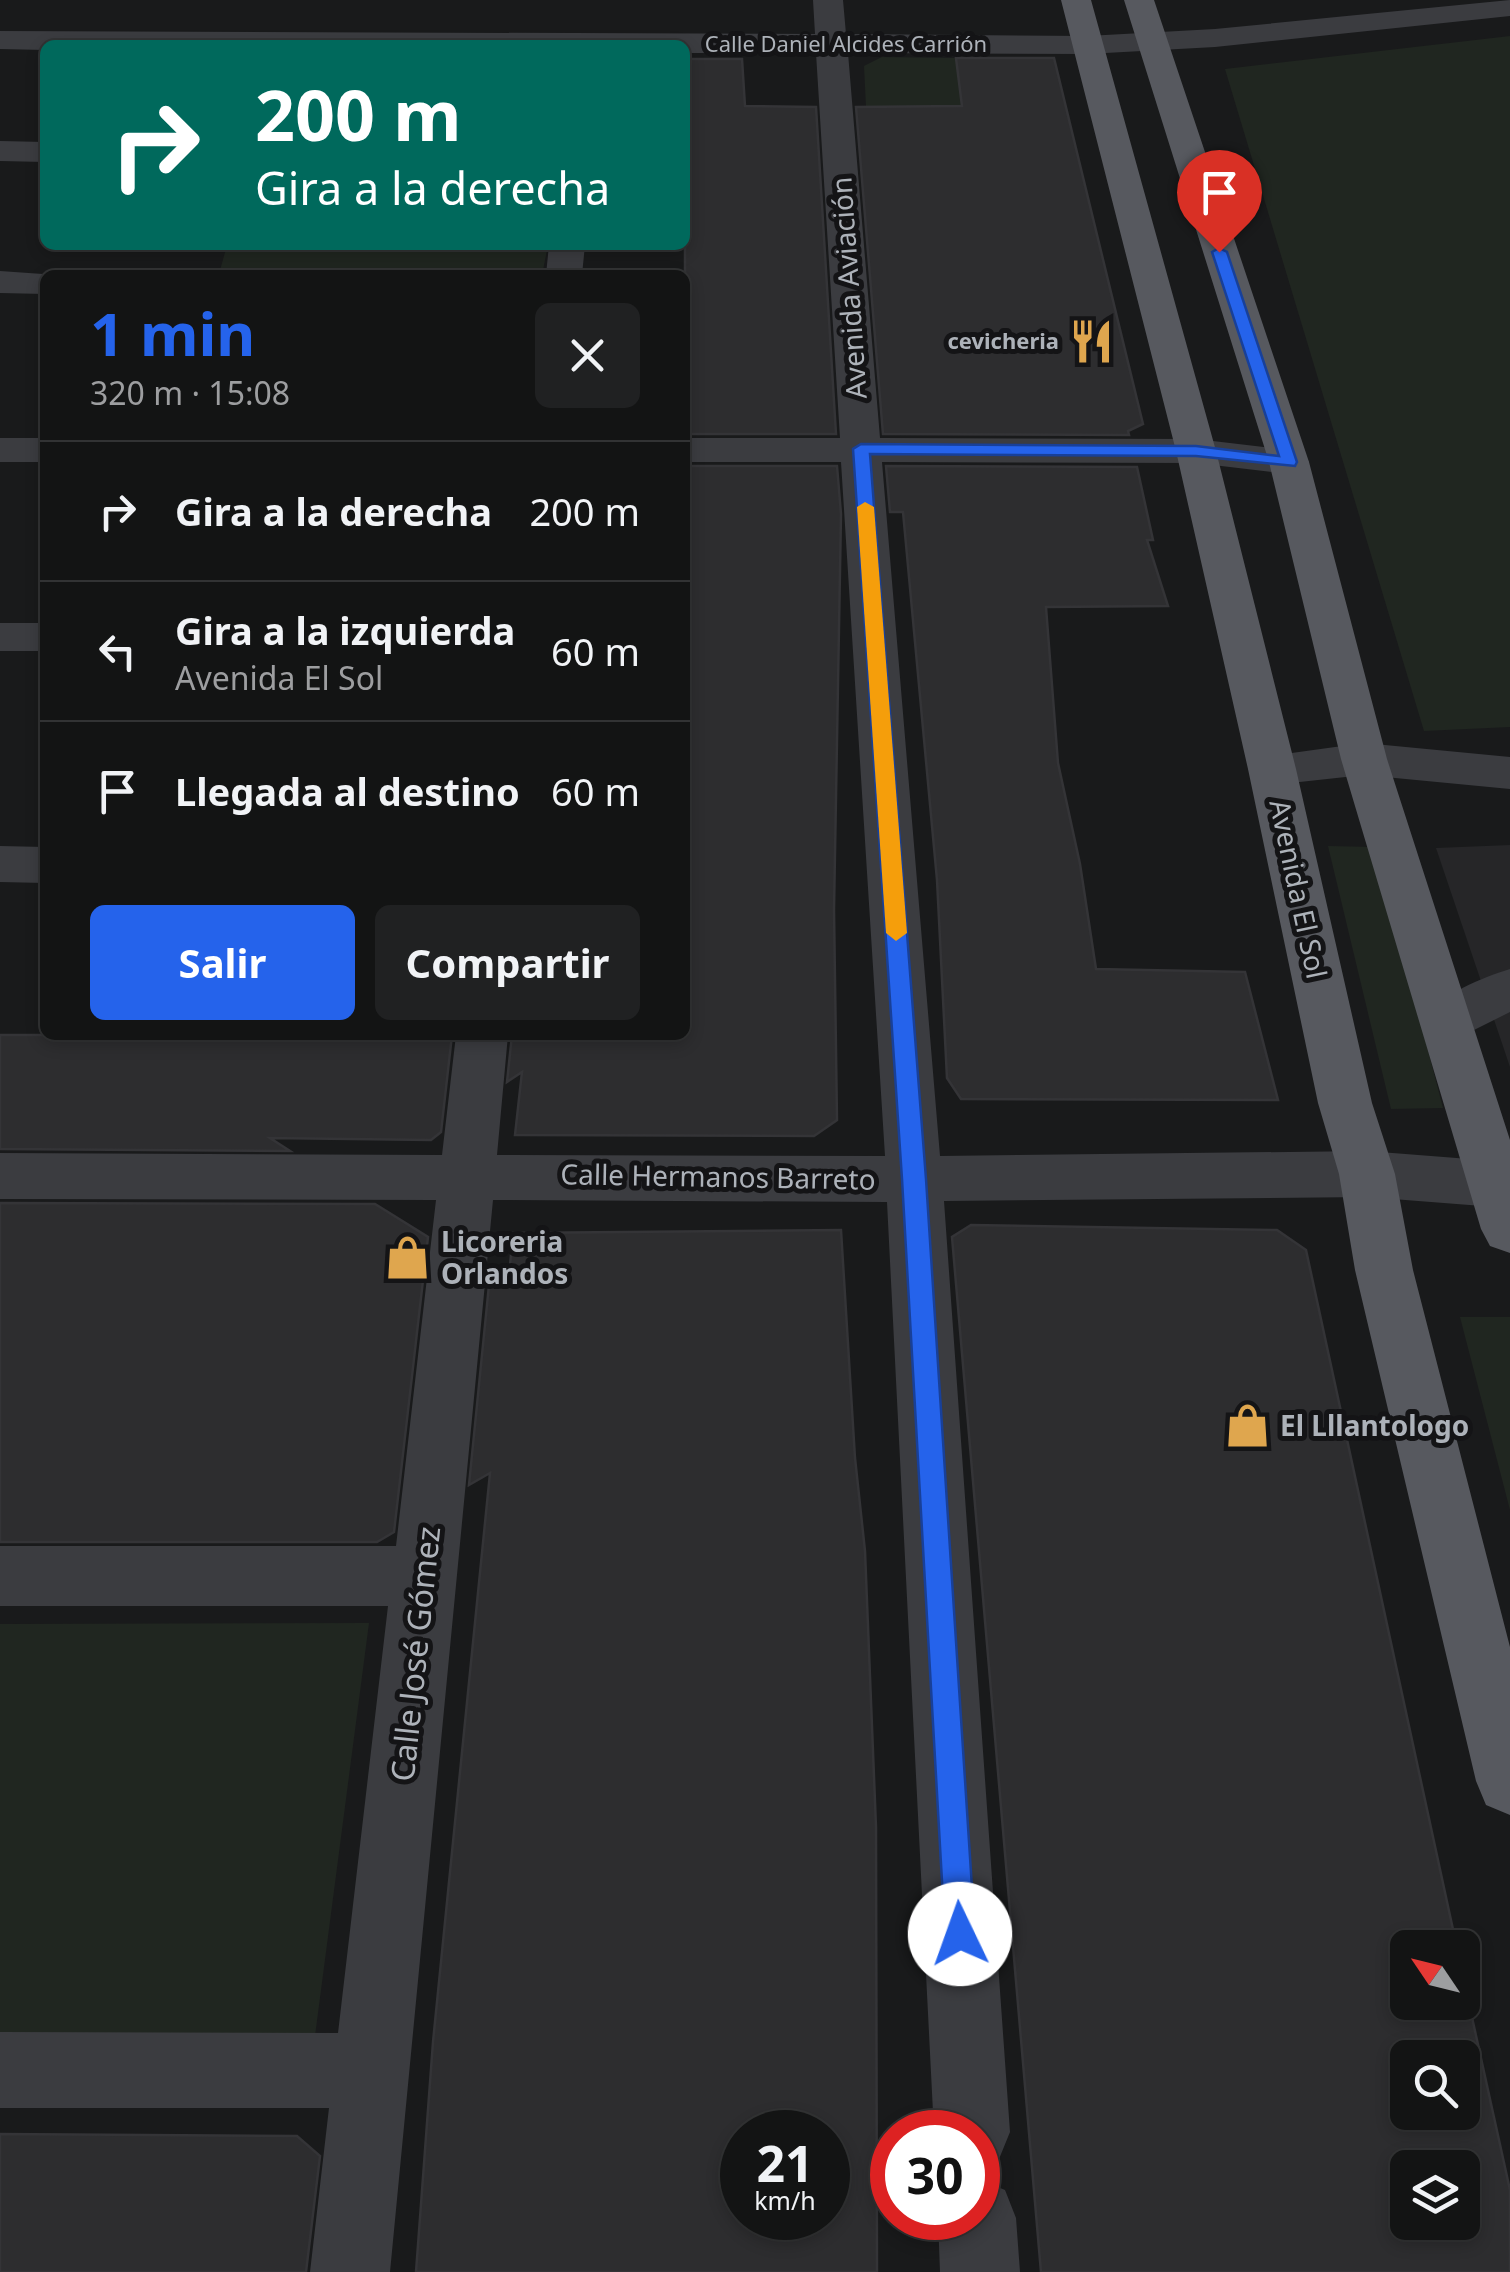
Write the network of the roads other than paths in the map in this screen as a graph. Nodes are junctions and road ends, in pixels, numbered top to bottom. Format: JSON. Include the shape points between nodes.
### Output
{"nodes":[{"id":1,"x":828,"y":0,"type":"edge"},
{"id":2,"x":1139,"y":0,"type":"edge"},
{"id":3,"x":1510,"y":7,"type":"edge"},
{"id":4,"x":1416,"y":8,"type":"edge"},
{"id":5,"x":1082,"y":23,"type":"edge"},
{"id":6,"x":590,"y":34,"type":"edge"},
{"id":7,"x":0,"y":40,"type":"edge"},
{"id":8,"x":1150,"y":42,"type":"junction"},
{"id":9,"x":832,"y":44,"type":"junction"},
{"id":10,"x":0,"y":152,"type":"edge"},
{"id":11,"x":40,"y":152,"type":"edge"},
{"id":12,"x":0,"y":282,"type":"edge"},
{"id":13,"x":40,"y":283,"type":"edge"},
{"id":14,"x":861,"y":449,"type":"junction"},
{"id":15,"x":0,"y":450,"type":"edge"},
{"id":16,"x":40,"y":450,"type":"edge"},
{"id":17,"x":690,"y":450,"type":"edge"},
{"id":18,"x":1196,"y":451,"type":"junction"},
{"id":19,"x":1289,"y":462,"type":"junction"},
{"id":20,"x":40,"y":636,"type":"edge"},
{"id":21,"x":0,"y":638,"type":"edge"},
{"id":22,"x":1364,"y":760,"type":"junction"},
{"id":23,"x":1272,"y":769,"type":"junction"},
{"id":24,"x":1510,"y":772,"type":"edge"},
{"id":25,"x":0,"y":864,"type":"edge"},
{"id":26,"x":40,"y":865,"type":"edge"},
{"id":27,"x":1510,"y":988,"type":"edge"},
{"id":28,"x":1448,"y":1023,"type":"junction"},
{"id":29,"x":481,"y":1040,"type":"edge"},
{"id":30,"x":1367,"y":1174,"type":"junction"},
{"id":31,"x":467,"y":1175,"type":"junction"},
{"id":32,"x":0,"y":1176,"type":"edge"},
{"id":33,"x":914,"y":1179,"type":"junction"},
{"id":34,"x":1502,"y":1206,"type":"edge"},
{"id":35,"x":0,"y":1576,"type":"edge"},
{"id":36,"x":425,"y":1576,"type":"junction"},
{"id":37,"x":1510,"y":1781,"type":"edge"},
{"id":38,"x":0,"y":2070,"type":"edge"},
{"id":39,"x":372,"y":2071,"type":"junction"},
{"id":40,"x":971,"y":2110,"type":"edge"},
{"id":41,"x":978,"y":2240,"type":"edge"},
{"id":42,"x":350,"y":2272,"type":"edge"},
{"id":43,"x":980,"y":2272,"type":"edge"}],
"edges":[{"from":1,"to":9,"type":"street","name":"Avenida Aviación"},
{"from":2,"to":8,"type":"main road"},
{"from":3,"to":4,"type":"street","name":"Calle Daniel Alcides Carrión"},
{"from":4,"to":8,"type":"street","name":"Calle Daniel Alcides Carrión"},
{"from":5,"to":8,"type":"street","name":"Calle Daniel Alcides Carrión"},
{"from":5,"to":9,"type":"street","name":"Calle Daniel Alcides Carrión"},
{"from":5,"to":18,"type":"main road","name":"Avenida El Sol"},
{"from":6,"to":7,"type":"street","name":"Calle Daniel Alcides Carrión"},
{"from":6,"to":9,"type":"street","name":"Calle Daniel Alcides Carrión"},
{"from":8,"to":19,"type":"main road"},
{"from":9,"to":14,"type":"street","name":"Avenida Aviación"},
{"from":10,"to":11,"type":"street"},
{"from":12,"to":13,"type":"street"},
{"from":14,"to":17,"type":"street"},
{"from":14,"to":18,"type":"street"},
{"from":14,"to":33,"type":"street","name":"Avenida Aviación"},
{"from":15,"to":16,"type":"street"},
{"from":18,"to":19,"type":"street"},
{"from":18,"to":23,"type":"main road","name":"Avenida El Sol"},
{"from":19,"to":22,"type":"main road"},
{"from":20,"to":21,"type":"street"},
{"from":22,"to":23,"type":"street"},
{"from":22,"to":24,"type":"street"},
{"from":22,"to":28,"type":"main road"},
{"from":23,"to":30,"type":"main road","name":"Avenida El Sol","via":[[1345,1103]]},
{"from":25,"to":26,"type":"street"},
{"from":27,"to":28,"type":"street"},
{"from":28,"to":34,"type":"main road"},
{"from":29,"to":31,"type":"street","name":"Calle José Gómez"},
{"from":30,"to":33,"type":"street","name":"Calle Hermanos Barreto"},
{"from":30,"to":34,"type":"street","name":"Calle Hermanos Barreto"},
{"from":30,"to":37,"type":"main road","name":"Avenida El Sol","via":[[1384,1270]]},
{"from":31,"to":32,"type":"street","name":"Calle Hermanos Barreto"},
{"from":31,"to":33,"type":"street","name":"Calle Hermanos Barreto"},
{"from":31,"to":36,"type":"street","name":"Calle José Gómez"},
{"from":33,"to":40,"type":"street","name":"Avenida Aviación"},
{"from":35,"to":36,"type":"street"},
{"from":36,"to":39,"type":"street","name":"Calle José Gómez"},
{"from":38,"to":39,"type":"street"},
{"from":39,"to":42,"type":"street","name":"Calle José Gómez"},
{"from":41,"to":43,"type":"street"}]}
